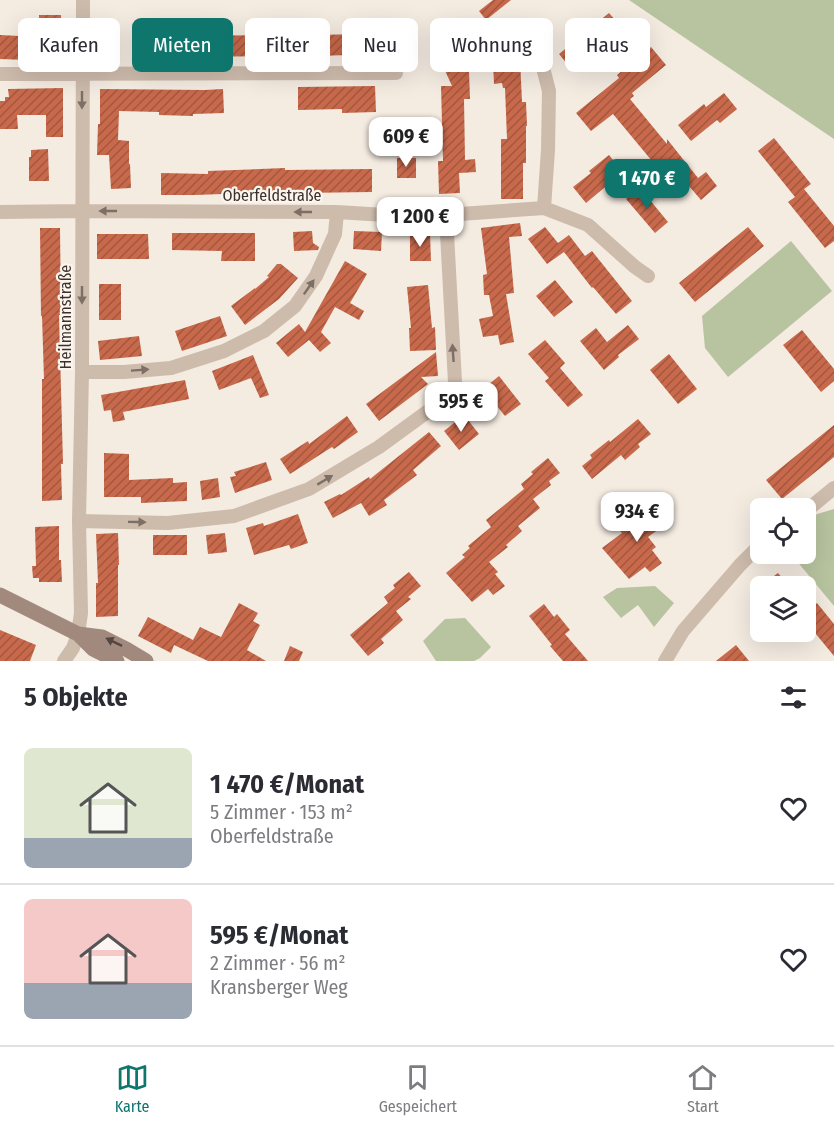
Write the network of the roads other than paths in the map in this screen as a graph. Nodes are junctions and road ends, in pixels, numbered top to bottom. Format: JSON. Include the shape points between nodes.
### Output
{"nodes":[{"id":1,"x":83,"y":0,"type":"edge"},
{"id":2,"x":544,"y":72,"type":"edge"},
{"id":3,"x":396,"y":73,"type":"dead end"},
{"id":4,"x":0,"y":74,"type":"edge"},
{"id":5,"x":82,"y":75,"type":"junction"},
{"id":6,"x":544,"y":208,"type":"junction"},
{"id":7,"x":82,"y":211,"type":"junction"},
{"id":8,"x":0,"y":212,"type":"edge"},
{"id":9,"x":337,"y":212,"type":"junction"},
{"id":10,"x":446,"y":215,"type":"junction"},
{"id":11,"x":648,"y":276,"type":"dead end"},
{"id":12,"x":82,"y":372,"type":"junction"},
{"id":13,"x":834,"y":488,"type":"edge"},
{"id":14,"x":816,"y":503,"type":"edge"},
{"id":15,"x":79,"y":521,"type":"junction"},
{"id":16,"x":750,"y":555,"type":"edge"},
{"id":17,"x":0,"y":595,"type":"edge"},
{"id":18,"x":78,"y":634,"type":"junction"},
{"id":19,"x":64,"y":661,"type":"edge"},
{"id":20,"x":117,"y":661,"type":"edge"},
{"id":21,"x":146,"y":661,"type":"edge"},
{"id":22,"x":665,"y":661,"type":"edge"}],
"edges":[{"from":1,"to":5,"type":"street","name":"Heilmannstraße"},
{"from":2,"to":6,"type":"street","via":[[549,91]]},
{"from":3,"to":5,"type":"street"},
{"from":4,"to":5,"type":"street"},
{"from":5,"to":7,"type":"street","name":"Heilmannstraße","one_way":true},
{"from":6,"to":10,"type":"street","name":"Oberfeldstraße"},
{"from":6,"to":11,"type":"street","name":"Oberfeldstraße","via":[[588,225]]},
{"from":7,"to":8,"type":"street","name":"Oberfeldstraße"},
{"from":9,"to":7,"type":"street","name":"Oberfeldstraße","one_way":true},
{"from":7,"to":12,"type":"street","name":"Heilmannstraße","one_way":true},
{"from":9,"to":10,"type":"street","name":"Oberfeldstraße"},
{"from":12,"to":9,"type":"street","one_way":true,"via":[[171,368],[224,351],[264,331],[295,306],[316,276],[335,234]]},
{"from":15,"to":10,"type":"street","one_way":true,"via":[[168,523],[234,516],[309,489],[379,447],[453,393]]},
{"from":12,"to":15,"type":"street","name":"Heilmannstraße"},
{"from":13,"to":14,"type":"street"},
{"from":15,"to":18,"type":"street","name":"Heilmannstraße"},
{"from":16,"to":22,"type":"street","via":[[683,632]]},
{"from":17,"to":18,"type":"street"},
{"from":18,"to":19,"type":"street"},
{"from":18,"to":20,"type":"street","via":[[93,649]]},
{"from":21,"to":18,"type":"street","one_way":true,"via":[[102,637]]}]}
